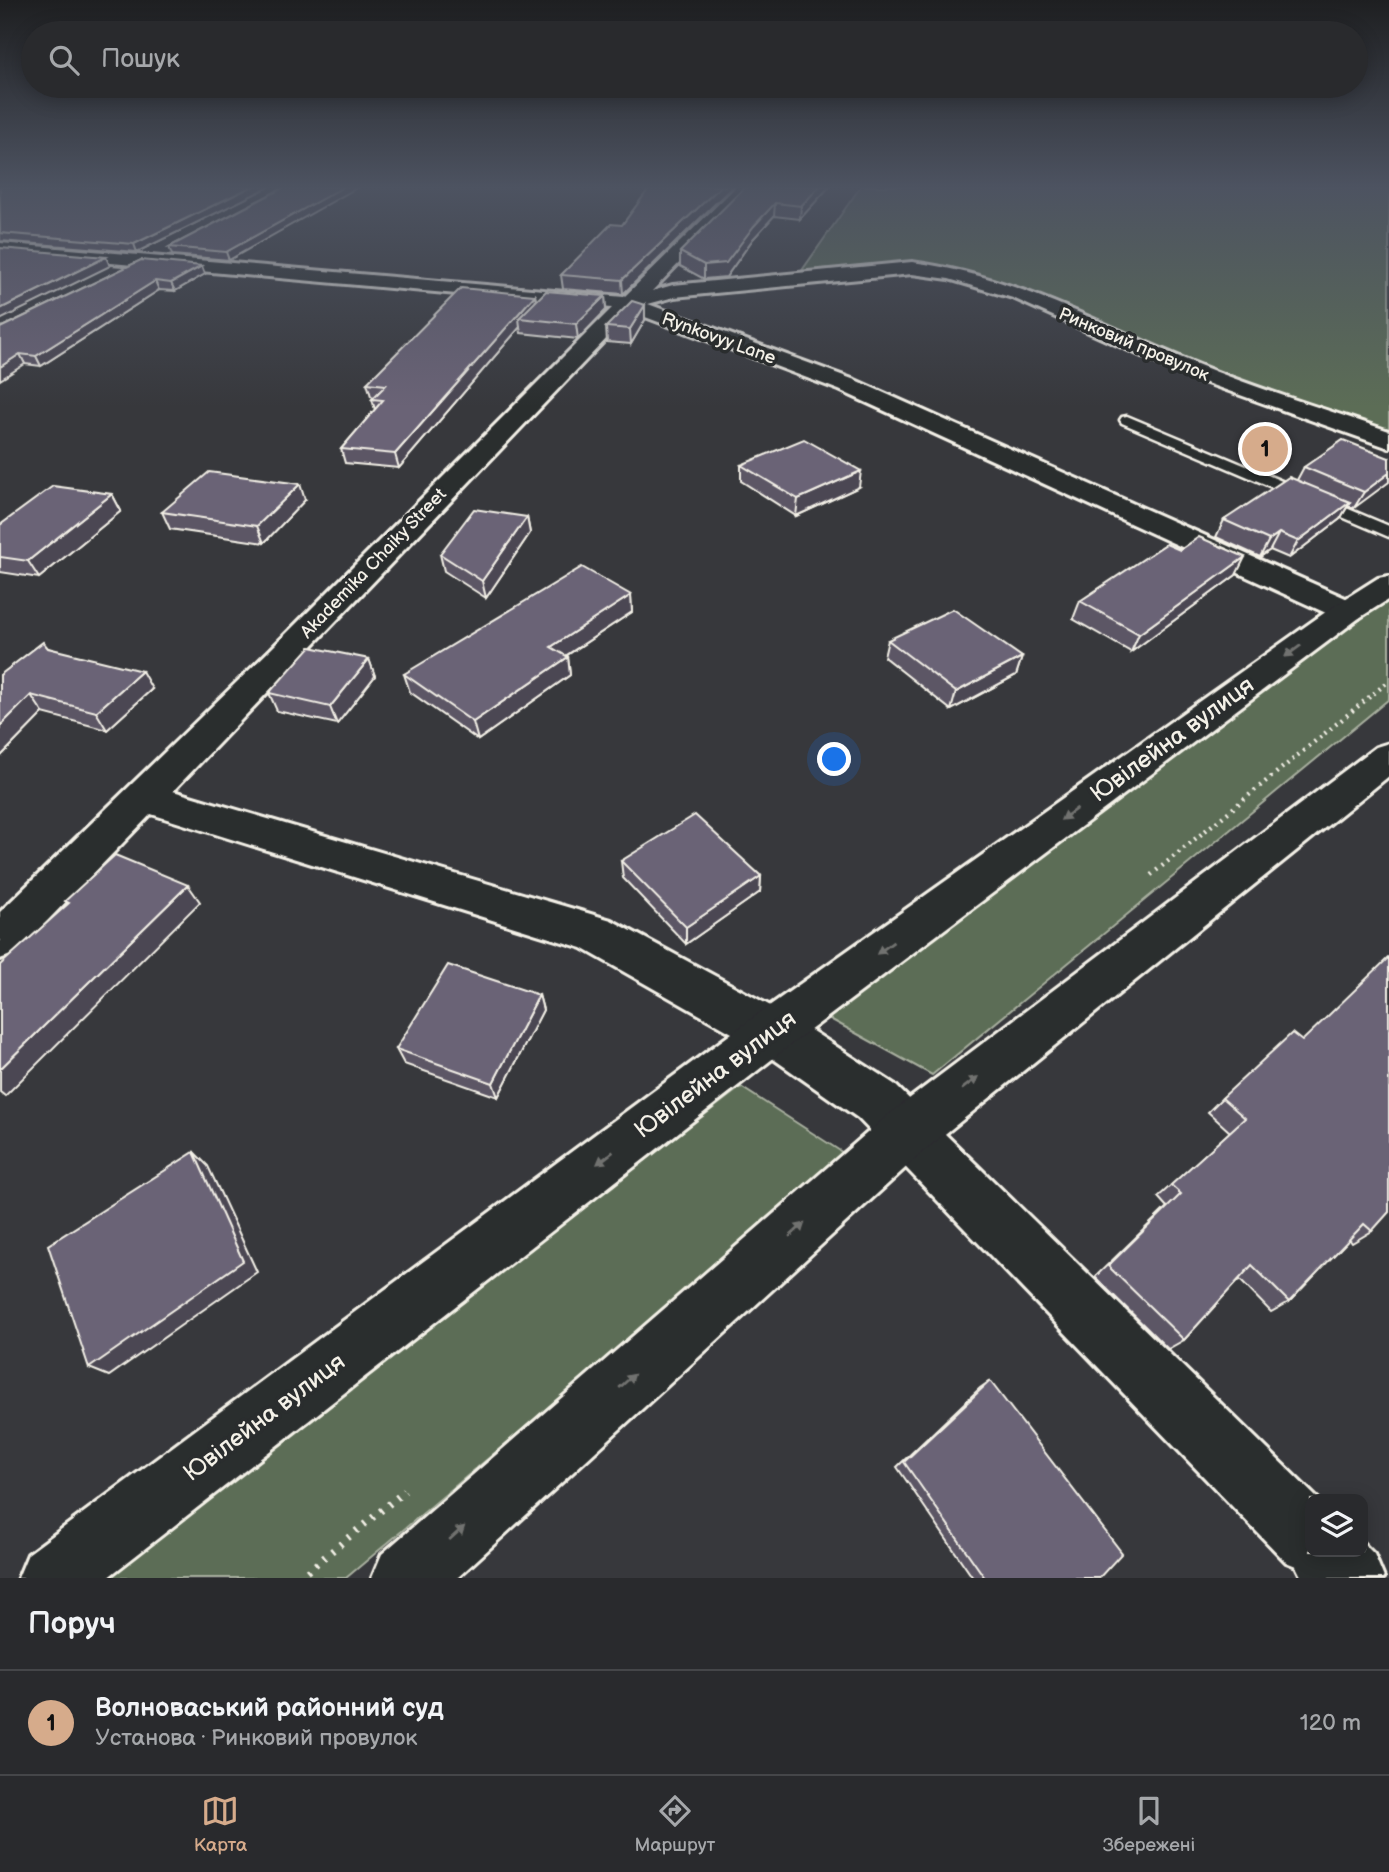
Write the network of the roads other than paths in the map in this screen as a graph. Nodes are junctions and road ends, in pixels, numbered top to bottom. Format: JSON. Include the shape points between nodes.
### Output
{"nodes":[{"id":1,"x":142,"y":260,"type":"edge"},
{"id":2,"x":146,"y":260,"type":"junction"},
{"id":3,"x":671,"y":260,"type":"edge"},
{"id":4,"x":109,"y":278,"type":"edge"},
{"id":5,"x":627,"y":303,"type":"junction"},
{"id":6,"x":1127,"y":420,"type":"dead end"},
{"id":7,"x":1389,"y":440,"type":"edge"},
{"id":8,"x":1389,"y":532,"type":"edge"},
{"id":9,"x":1389,"y":585,"type":"edge"},
{"id":10,"x":1348,"y":611,"type":"junction"},
{"id":11,"x":1389,"y":756,"type":"edge"},
{"id":12,"x":146,"y":797,"type":"junction"},
{"id":13,"x":0,"y":940,"type":"edge"},
{"id":14,"x":772,"y":1031,"type":"junction"},
{"id":15,"x":908,"y":1132,"type":"junction"},
{"id":16,"x":1305,"y":1533,"type":"edge"},
{"id":17,"x":1329,"y":1557,"type":"edge"},
{"id":18,"x":52,"y":1578,"type":"edge"},
{"id":19,"x":407,"y":1578,"type":"edge"},
{"id":20,"x":1350,"y":1578,"type":"edge"}],
"edges":[{"from":1,"to":2,"type":"street","name":"Rynkovyy Lane"},
{"from":2,"to":4,"type":"street"},
{"from":2,"to":5,"type":"street","name":"Rynkovyy Lane"},
{"from":3,"to":5,"type":"street","name":"Akademika Chaiky Street"},
{"from":5,"to":7,"type":"street","name":"Ринковий провулок","via":[[673,290],[912,268],[945,270],[1021,295],[1191,370]]},
{"from":5,"to":10,"type":"street","name":"Rynkovyy Lane","via":[[847,384]]},
{"from":5,"to":12,"type":"street","name":"Akademika Chaiky Street"},
{"from":6,"to":8,"type":"lane"},
{"from":9,"to":10,"type":"street","name":"Ювілейна вулиця"},
{"from":10,"to":14,"type":"street","name":"Ювілейна вулиця","one_way":true},
{"from":15,"to":11,"type":"street","one_way":true},
{"from":12,"to":13,"type":"street","name":"Akademika Chaiky Street"},
{"from":12,"to":14,"type":"street","via":[[595,933]]},
{"from":14,"to":15,"type":"street","via":[[876,1101]]},
{"from":14,"to":18,"type":"street","name":"Ювілейна вулиця","one_way":true},
{"from":15,"to":16,"type":"street"},
{"from":19,"to":15,"type":"street","one_way":true},
{"from":17,"to":20,"type":"street"}]}
